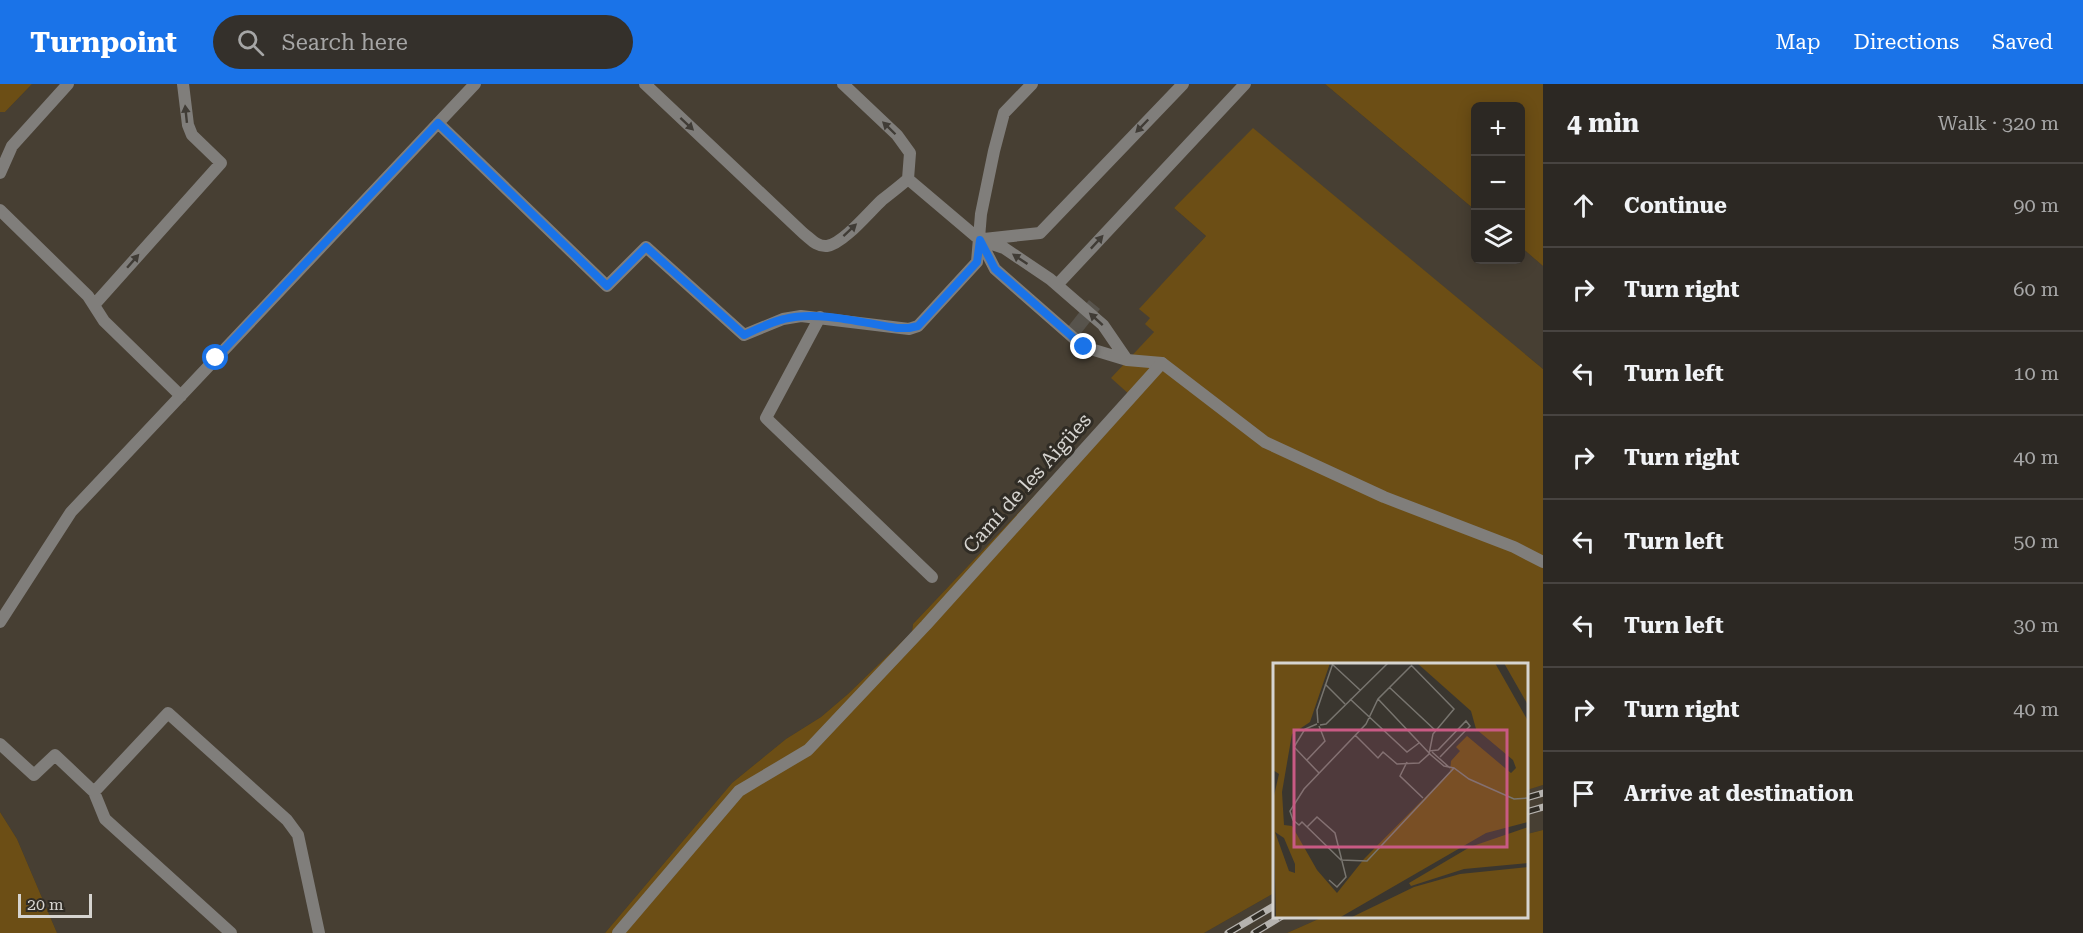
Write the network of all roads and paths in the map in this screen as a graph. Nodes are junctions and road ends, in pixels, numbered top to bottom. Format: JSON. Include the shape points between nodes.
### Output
{"nodes":[{"id":1,"x":68,"y":84,"type":"edge"},
{"id":2,"x":183,"y":84,"type":"edge"},
{"id":3,"x":475,"y":84,"type":"edge"},
{"id":4,"x":645,"y":84,"type":"edge"},
{"id":5,"x":843,"y":84,"type":"edge"},
{"id":6,"x":1183,"y":84,"type":"edge"},
{"id":7,"x":1245,"y":84,"type":"edge"},
{"id":8,"x":1026,"y":86,"type":"edge"},
{"id":9,"x":438,"y":123,"type":"junction"},
{"id":10,"x":0,"y":173,"type":"edge"},
{"id":11,"x":908,"y":179,"type":"junction"},
{"id":12,"x":0,"y":210,"type":"edge"},
{"id":13,"x":980,"y":240,"type":"junction"},
{"id":14,"x":1057,"y":285,"type":"junction"},
{"id":15,"x":94,"y":305,"type":"junction"},
{"id":16,"x":820,"y":317,"type":"junction"},
{"id":17,"x":1127,"y":360,"type":"junction"},
{"id":18,"x":1162,"y":363,"type":"junction"},
{"id":19,"x":181,"y":396,"type":"junction"},
{"id":20,"x":1543,"y":562,"type":"edge"},
{"id":21,"x":932,"y":577,"type":"dead end"},
{"id":22,"x":0,"y":622,"type":"edge"},
{"id":23,"x":0,"y":744,"type":"edge"},
{"id":24,"x":94,"y":792,"type":"junction"},
{"id":25,"x":231,"y":933,"type":"edge"},
{"id":26,"x":319,"y":933,"type":"edge"},
{"id":27,"x":618,"y":933,"type":"edge"}],
"edges":[{"from":1,"to":10,"type":"street","via":[[12,146]]},
{"from":15,"to":2,"type":"street","one_way":true,"via":[[221,163],[192,135]]},
{"from":3,"to":9,"type":"street"},
{"from":4,"to":11,"type":"street","one_way":true,"via":[[817,245],[834,244]]},
{"from":11,"to":5,"type":"street","one_way":true,"via":[[910,153],[897,135]]},
{"from":6,"to":13,"type":"street","one_way":true,"via":[[1040,233]]},
{"from":14,"to":7,"type":"street","one_way":true},
{"from":8,"to":13,"type":"street","via":[[1005,113],[981,214]]},
{"from":9,"to":16,"type":"street","via":[[607,286],[646,247],[744,335],[783,319]]},
{"from":9,"to":19,"type":"street"},
{"from":11,"to":13,"type":"street"},
{"from":12,"to":15,"type":"street"},
{"from":14,"to":13,"type":"street","one_way":true,"via":[[1004,248]]},
{"from":13,"to":16,"type":"street","via":[[977,262],[918,326],[897,328]]},
{"from":13,"to":17,"type":"street","via":[[995,269],[1084,347]]},
{"from":17,"to":14,"type":"street","one_way":true,"via":[[1103,325]]},
{"from":15,"to":19,"type":"street","via":[[104,321]]},
{"from":16,"to":21,"type":"street","via":[[766,418]]},
{"from":17,"to":18,"type":"street"},
{"from":18,"to":20,"type":"street","via":[[1265,442]]},
{"from":18,"to":27,"type":"street","name":"Camí de les Aigües","via":[[808,750],[739,791]]},
{"from":19,"to":22,"type":"street","via":[[71,512]]},
{"from":23,"to":24,"type":"street","via":[[34,775],[55,755]]},
{"from":24,"to":25,"type":"street","via":[[105,819]]},
{"from":24,"to":26,"type":"street","via":[[168,713],[287,820],[298,835]]}]}
